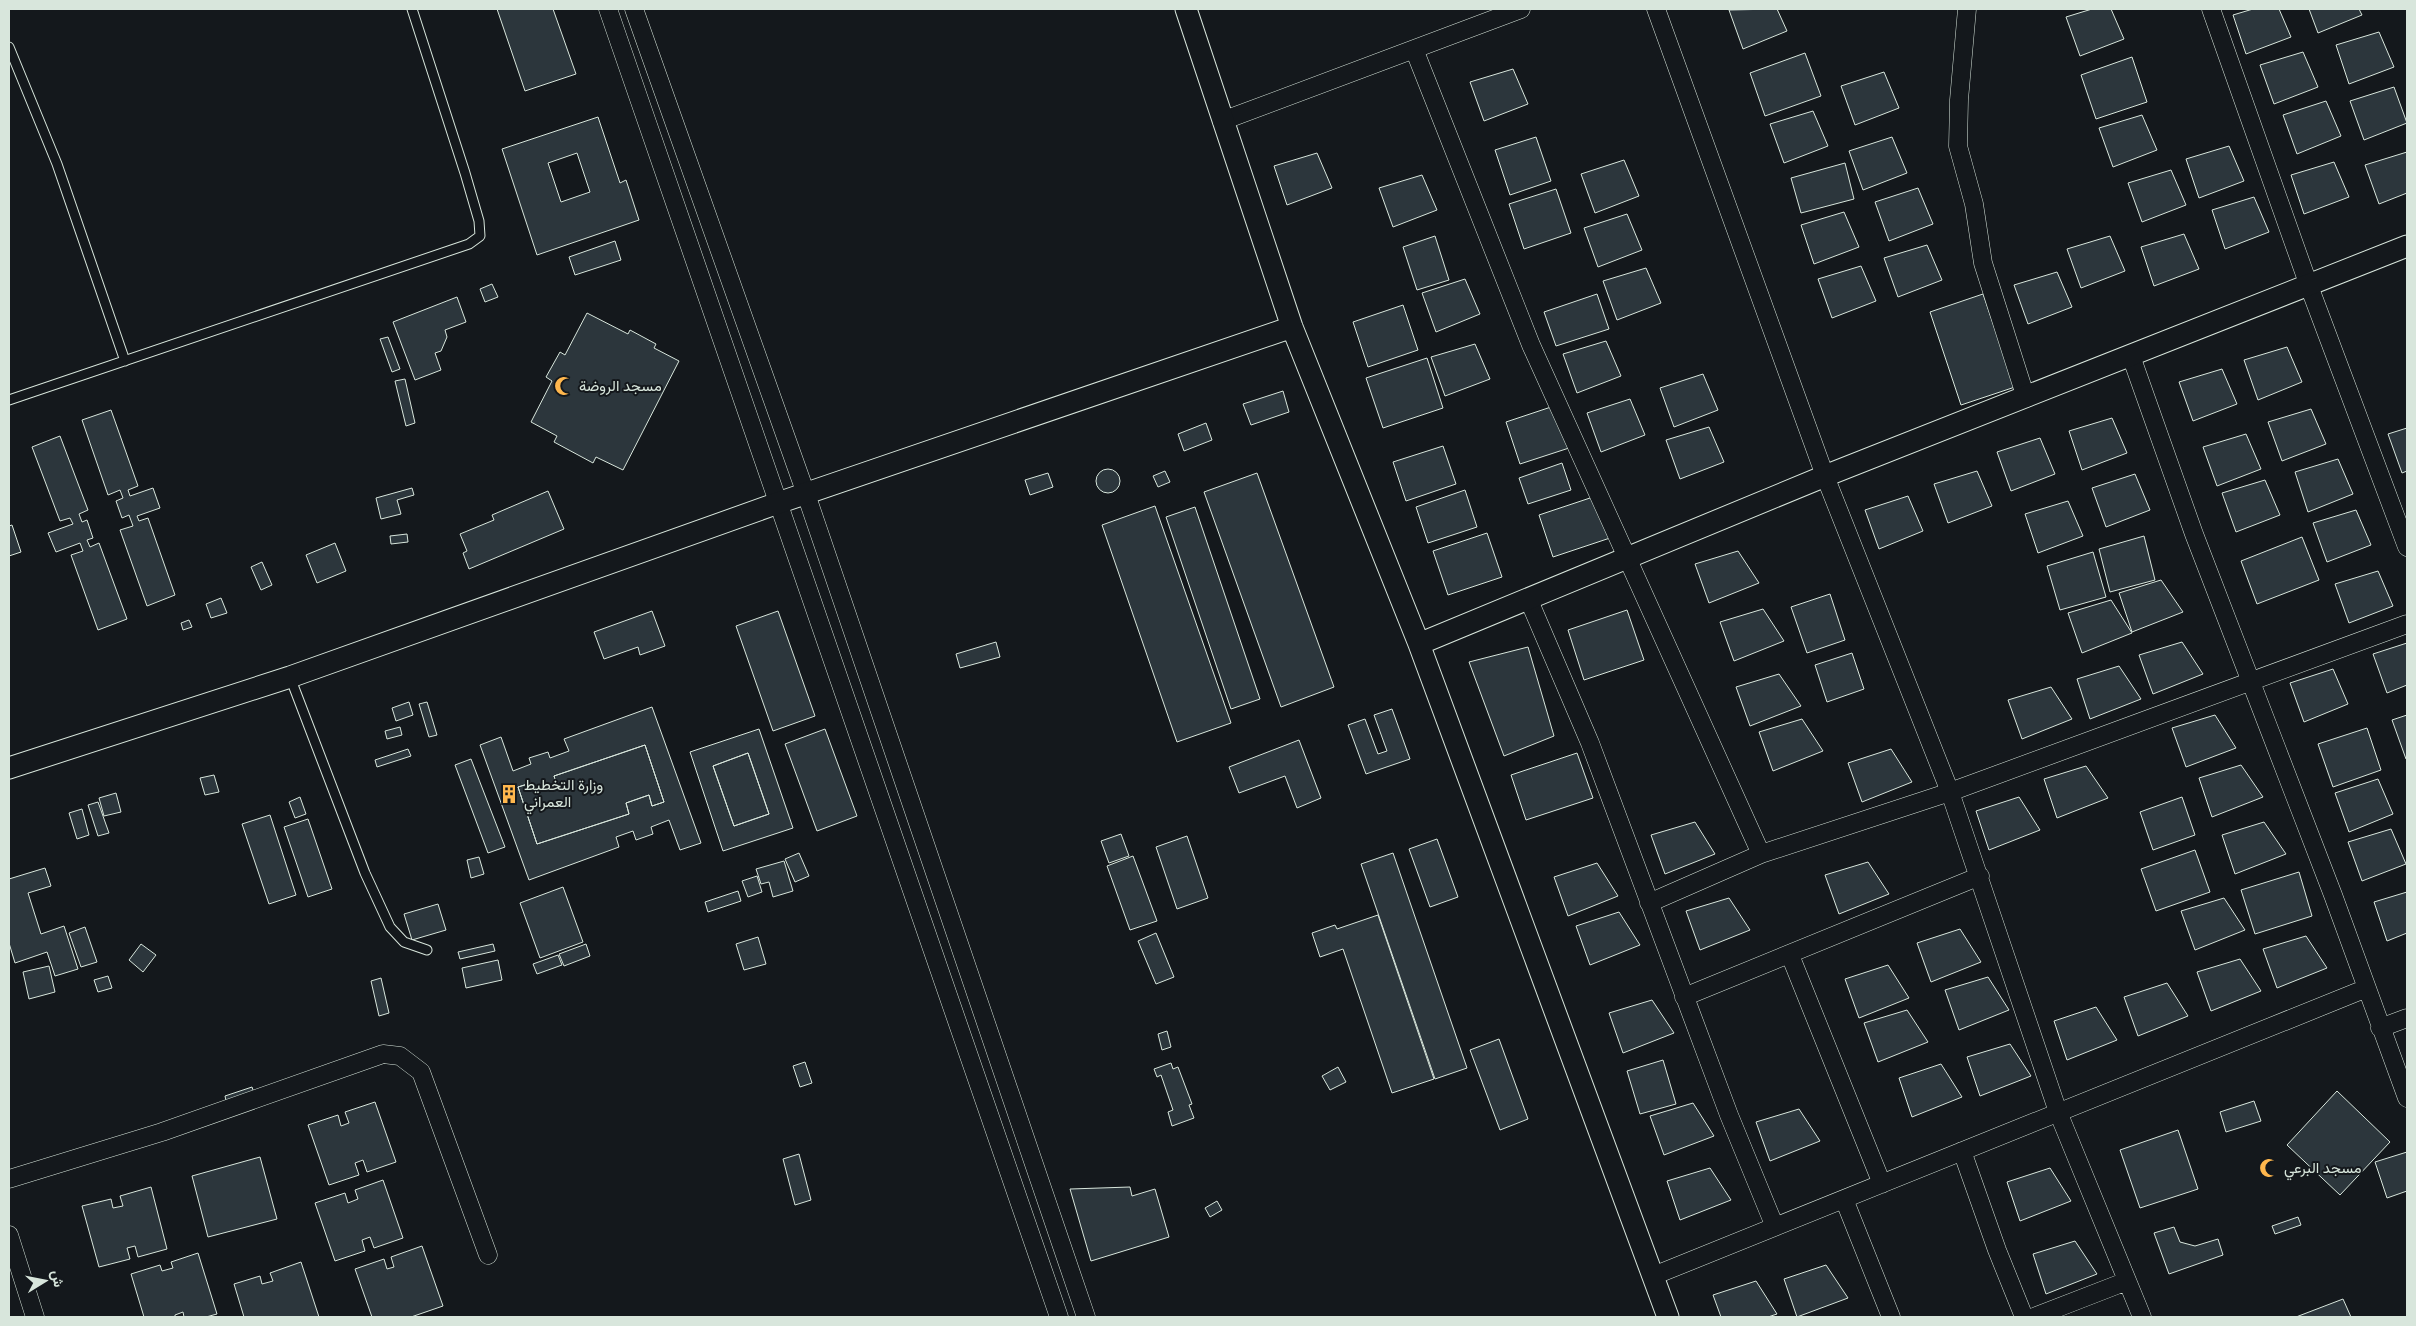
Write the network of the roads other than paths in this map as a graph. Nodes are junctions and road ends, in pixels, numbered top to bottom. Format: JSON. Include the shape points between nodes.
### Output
{"nodes":[{"id":1,"x":412,"y":9,"type":"edge"},
{"id":2,"x":608,"y":9,"type":"edge"},
{"id":3,"x":634,"y":9,"type":"edge"},
{"id":4,"x":1186,"y":9,"type":"edge"},
{"id":5,"x":1521,"y":9,"type":"edge"},
{"id":6,"x":1656,"y":9,"type":"edge"},
{"id":7,"x":1967,"y":9,"type":"edge"},
{"id":8,"x":2211,"y":9,"type":"edge"},
{"id":9,"x":9,"y":47,"type":"edge"},
{"id":10,"x":1414,"y":49,"type":"junction"},
{"id":11,"x":1222,"y":121,"type":"junction"},
{"id":12,"x":2407,"y":246,"type":"edge"},
{"id":13,"x":2309,"y":286,"type":"junction"},
{"id":14,"x":1292,"y":327,"type":"junction"},
{"id":15,"x":2131,"y":356,"type":"junction"},
{"id":16,"x":125,"y":361,"type":"junction"},
{"id":17,"x":2026,"y":398,"type":"junction"},
{"id":18,"x":9,"y":400,"type":"edge"},
{"id":19,"x":1825,"y":476,"type":"junction"},
{"id":20,"x":806,"y":494,"type":"junction"},
{"id":21,"x":778,"y":503,"type":"junction"},
{"id":22,"x":2407,"y":548,"type":"edge"},
{"id":23,"x":1628,"y":556,"type":"junction"},
{"id":24,"x":1528,"y":598,"type":"junction"},
{"id":25,"x":2407,"y":624,"type":"edge"},
{"id":26,"x":1419,"y":644,"type":"junction"},
{"id":27,"x":290,"y":676,"type":"junction"},
{"id":28,"x":2250,"y":683,"type":"junction"},
{"id":29,"x":9,"y":768,"type":"edge"},
{"id":30,"x":1950,"y":792,"type":"junction"},
{"id":31,"x":1761,"y":854,"type":"junction"},
{"id":32,"x":1980,"y":876,"type":"junction"},
{"id":33,"x":1649,"y":903,"type":"junction"},
{"id":34,"x":427,"y":950,"type":"dead end"},
{"id":35,"x":1790,"y":955,"type":"junction"},
{"id":36,"x":2367,"y":988,"type":"junction"},
{"id":37,"x":1684,"y":998,"type":"junction"},
{"id":38,"x":2407,"y":1018,"type":"edge"},
{"id":39,"x":2380,"y":1028,"type":"junction"},
{"id":40,"x":2407,"y":1098,"type":"edge"},
{"id":41,"x":2058,"y":1112,"type":"junction"},
{"id":42,"x":1962,"y":1151,"type":"junction"},
{"id":43,"x":9,"y":1178,"type":"edge"},
{"id":44,"x":1882,"y":1184,"type":"junction"},
{"id":45,"x":1844,"y":1199,"type":"junction"},
{"id":46,"x":1775,"y":1227,"type":"junction"},
{"id":47,"x":9,"y":1236,"type":"edge"},
{"id":48,"x":488,"y":1255,"type":"dead end"},
{"id":49,"x":1653,"y":1276,"type":"junction"},
{"id":50,"x":2127,"y":1281,"type":"junction"},
{"id":51,"x":36,"y":1317,"type":"edge"},
{"id":52,"x":1060,"y":1317,"type":"edge"},
{"id":53,"x":1086,"y":1317,"type":"edge"},
{"id":54,"x":1668,"y":1317,"type":"edge"},
{"id":55,"x":1890,"y":1317,"type":"edge"},
{"id":56,"x":2024,"y":1317,"type":"edge"},
{"id":57,"x":2034,"y":1317,"type":"edge"},
{"id":58,"x":2142,"y":1317,"type":"edge"}],
"edges":[{"from":1,"to":16,"type":"lane","via":[[465,173],[479,221],[480,236],[469,244]]},
{"from":2,"to":21,"type":"street"},
{"from":3,"to":20,"type":"street"},
{"from":4,"to":11,"type":"street"},
{"from":5,"to":10,"type":"street"},
{"from":6,"to":19,"type":"street"},
{"from":7,"to":17,"type":"street","via":[[1958,146],[1974,204],[1983,263]]},
{"from":8,"to":13,"type":"street"},
{"from":9,"to":16,"type":"lane","via":[[57,164]]},
{"from":10,"to":11,"type":"street"},
{"from":10,"to":23,"type":"street","via":[[1531,345]]},
{"from":11,"to":14,"type":"street"},
{"from":12,"to":13,"type":"street"},
{"from":13,"to":15,"type":"street"},
{"from":13,"to":22,"type":"street"},
{"from":14,"to":20,"type":"street"},
{"from":14,"to":26,"type":"street"},
{"from":15,"to":17,"type":"street"},
{"from":15,"to":28,"type":"street"},
{"from":16,"to":18,"type":"lane"},
{"from":17,"to":19,"type":"street"},
{"from":19,"to":23,"type":"street"},
{"from":19,"to":30,"type":"street"},
{"from":20,"to":21,"type":"street"},
{"from":20,"to":53,"type":"street"},
{"from":21,"to":27,"type":"street"},
{"from":21,"to":52,"type":"street"},
{"from":23,"to":24,"type":"street"},
{"from":23,"to":31,"type":"street"},
{"from":24,"to":26,"type":"street"},
{"from":24,"to":33,"type":"street","via":[[1590,743]]},
{"from":25,"to":28,"type":"street"},
{"from":26,"to":49,"type":"street"},
{"from":27,"to":29,"type":"street"},
{"from":27,"to":34,"type":"lane","via":[[365,873],[390,927],[404,942]]},
{"from":28,"to":30,"type":"street"},
{"from":28,"to":36,"type":"street"},
{"from":30,"to":31,"type":"street"},
{"from":30,"to":32,"type":"street"},
{"from":31,"to":33,"type":"street"},
{"from":32,"to":35,"type":"street"},
{"from":32,"to":41,"type":"street"},
{"from":33,"to":37,"type":"street"},
{"from":35,"to":37,"type":"street"},
{"from":35,"to":44,"type":"street"},
{"from":36,"to":39,"type":"street"},
{"from":36,"to":41,"type":"street"},
{"from":37,"to":46,"type":"street"},
{"from":38,"to":39,"type":"street"},
{"from":39,"to":40,"type":"street"},
{"from":41,"to":42,"type":"street"},
{"from":41,"to":50,"type":"street"},
{"from":42,"to":44,"type":"street"},
{"from":42,"to":56,"type":"street"},
{"from":43,"to":48,"type":"street","via":[[162,1132],[383,1054],[400,1056],[421,1072]]},
{"from":44,"to":45,"type":"street"},
{"from":45,"to":46,"type":"street"},
{"from":45,"to":55,"type":"street"},
{"from":46,"to":49,"type":"street"},
{"from":47,"to":51,"type":"street"},
{"from":49,"to":54,"type":"street"},
{"from":50,"to":57,"type":"street"},
{"from":50,"to":58,"type":"street"}]}
